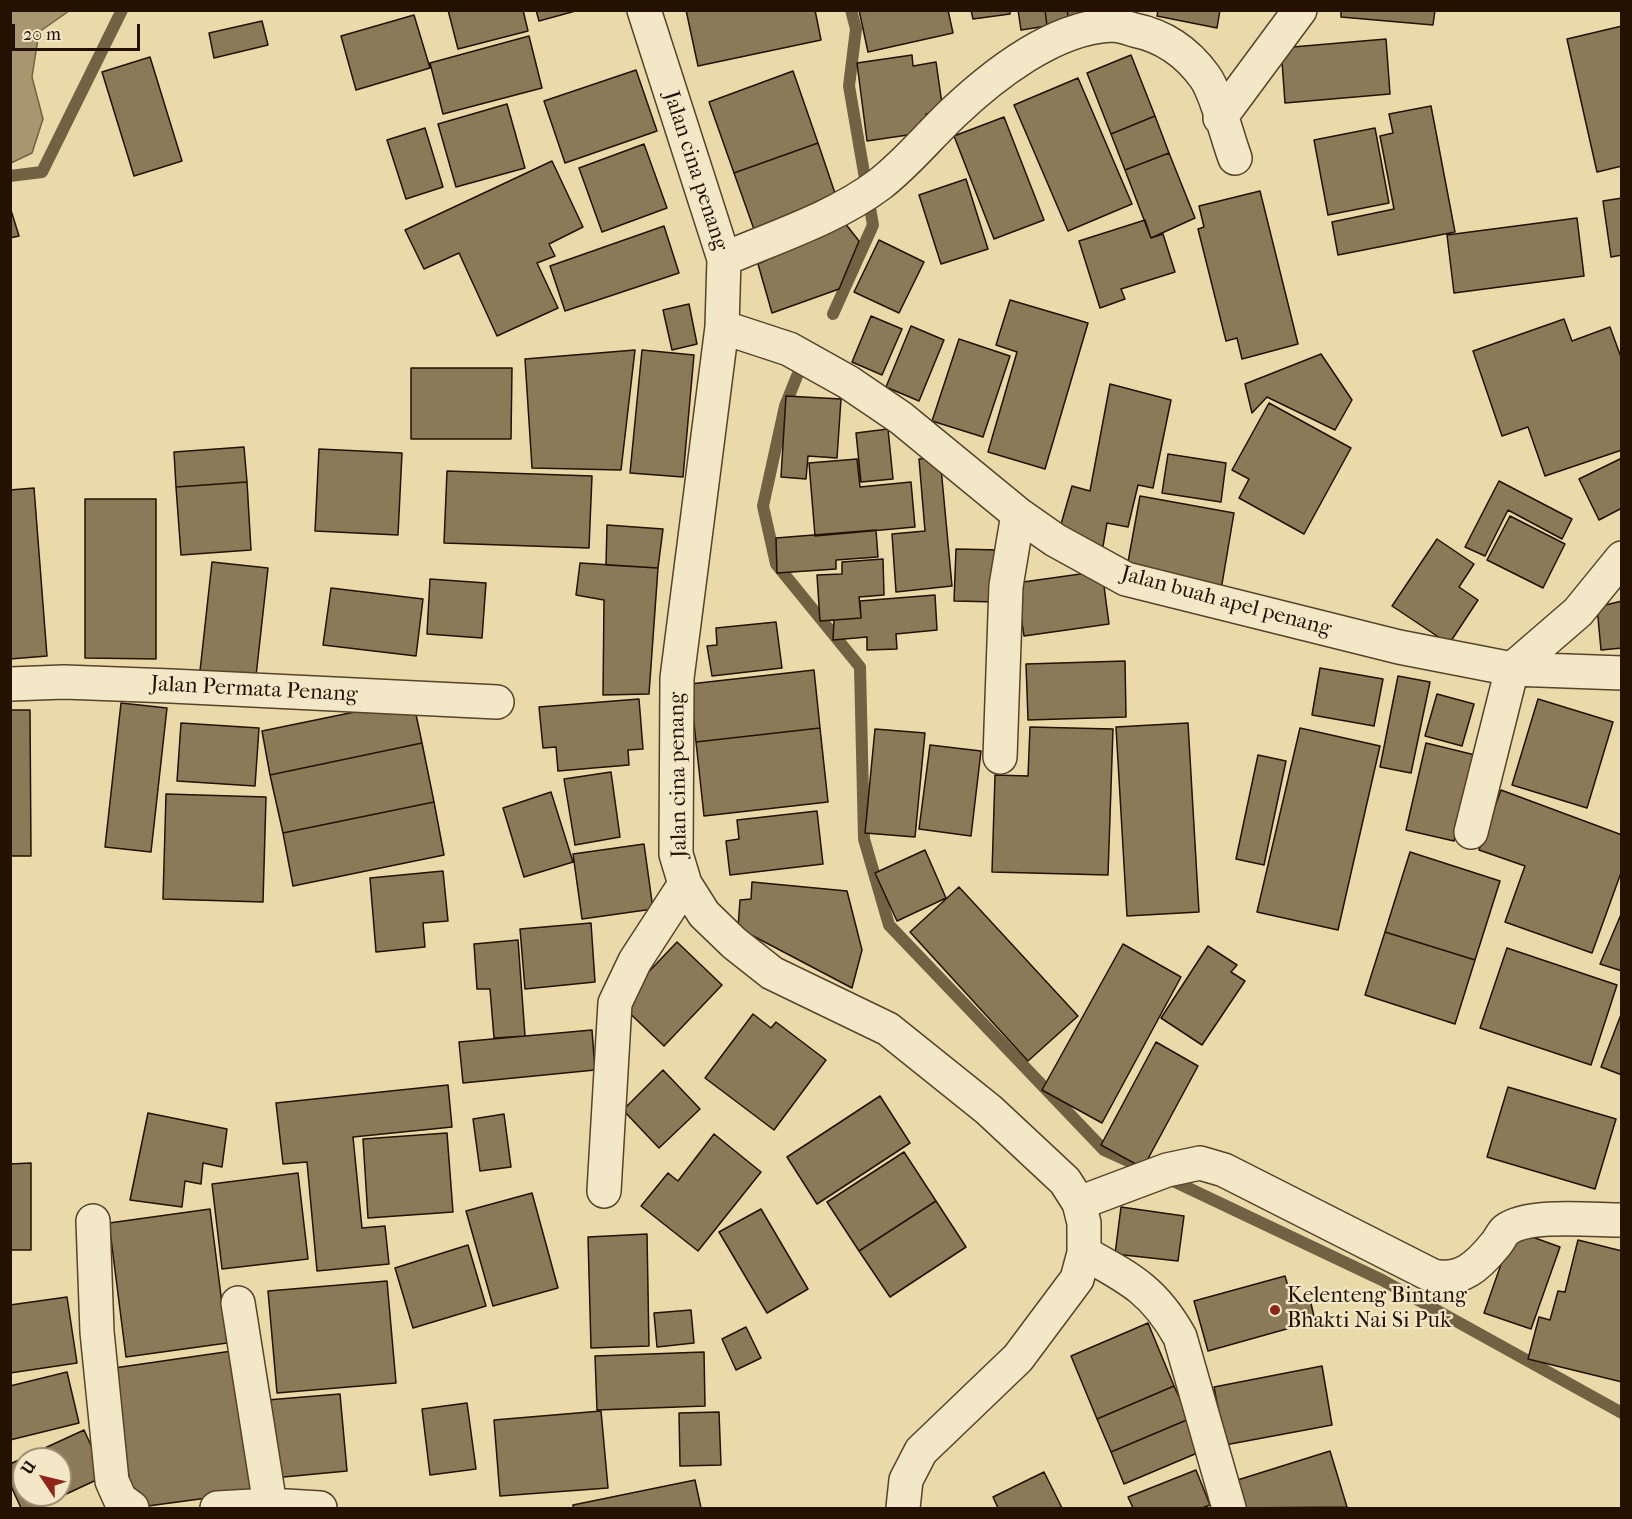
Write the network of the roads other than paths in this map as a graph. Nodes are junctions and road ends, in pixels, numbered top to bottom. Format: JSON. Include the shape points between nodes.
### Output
{"nodes":[{"id":1,"x":644,"y":10,"type":"edge"},
{"id":2,"x":1300,"y":10,"type":"edge"},
{"id":3,"x":1220,"y":118,"type":"junction"},
{"id":4,"x":1234,"y":158,"type":"dead end"},
{"id":5,"x":724,"y":259,"type":"junction"},
{"id":6,"x":722,"y":327,"type":"junction"},
{"id":7,"x":1018,"y":514,"type":"junction"},
{"id":8,"x":1622,"y":558,"type":"edge"},
{"id":9,"x":1512,"y":669,"type":"junction"},
{"id":10,"x":1622,"y":673,"type":"edge"},
{"id":11,"x":10,"y":684,"type":"edge"},
{"id":12,"x":497,"y":702,"type":"dead end"},
{"id":13,"x":1000,"y":757,"type":"dead end"},
{"id":14,"x":1471,"y":832,"type":"dead end"},
{"id":15,"x":685,"y":884,"type":"junction"},
{"id":16,"x":604,"y":1191,"type":"dead end"},
{"id":17,"x":1079,"y":1203,"type":"junction"},
{"id":18,"x":1622,"y":1220,"type":"edge"},
{"id":19,"x":93,"y":1221,"type":"dead end"},
{"id":20,"x":1084,"y":1253,"type":"junction"},
{"id":21,"x":238,"y":1303,"type":"dead end"},
{"id":22,"x":270,"y":1505,"type":"junction"},
{"id":23,"x":132,"y":1509,"type":"edge"},
{"id":24,"x":217,"y":1509,"type":"edge"},
{"id":25,"x":320,"y":1509,"type":"edge"},
{"id":26,"x":903,"y":1509,"type":"edge"},
{"id":27,"x":1229,"y":1509,"type":"edge"}],
"edges":[{"from":1,"to":5,"type":"street","name":"Jalan cina penang"},
{"from":2,"to":3,"type":"street"},
{"from":3,"to":4,"type":"street"},
{"from":3,"to":5,"type":"street","via":[[1206,78],[1168,41],[1113,25],[1065,35],[1024,56],[951,114],[921,148],[879,184],[849,204]]},
{"from":5,"to":6,"type":"street","name":"Jalan cina penang"},
{"from":6,"to":7,"type":"street","name":"Jalan buah apel penang","via":[[789,349],[848,382],[901,418]]},
{"from":6,"to":15,"type":"street","name":"Jalan cina penang","via":[[677,678],[676,854]]},
{"from":7,"to":9,"type":"street","name":"Jalan buah apel penang","via":[[1055,540],[1126,579],[1399,647]]},
{"from":7,"to":13,"type":"street","via":[[1006,586]]},
{"from":8,"to":9,"type":"street","via":[[1578,612]]},
{"from":9,"to":10,"type":"street","name":"Jalan buah apel penang"},
{"from":9,"to":14,"type":"street"},
{"from":11,"to":12,"type":"street","name":"Jalan Permata Penang","via":[[135,685]]},
{"from":15,"to":16,"type":"street","via":[[635,961],[615,1003]]},
{"from":15,"to":17,"type":"street","name":"Jalan cina penang","via":[[704,914],[771,972],[888,1029],[989,1110],[1065,1181]]},
{"from":17,"to":18,"type":"street","via":[[1167,1170],[1200,1163],[1224,1170],[1433,1276],[1445,1278],[1458,1277],[1470,1270],[1506,1230],[1528,1221]]},
{"from":17,"to":20,"type":"street","name":"Jalan cina penang"},
{"from":19,"to":23,"type":"street","via":[[98,1332],[112,1481],[120,1499]]},
{"from":20,"to":26,"type":"street","name":"Jalan cina penang","via":[[1077,1279],[1018,1358],[921,1451],[906,1480]]},
{"from":20,"to":27,"type":"street","via":[[1141,1285],[1168,1314],[1180,1337]]},
{"from":21,"to":22,"type":"street"},
{"from":22,"to":24,"type":"street"},
{"from":22,"to":25,"type":"street"}]}
